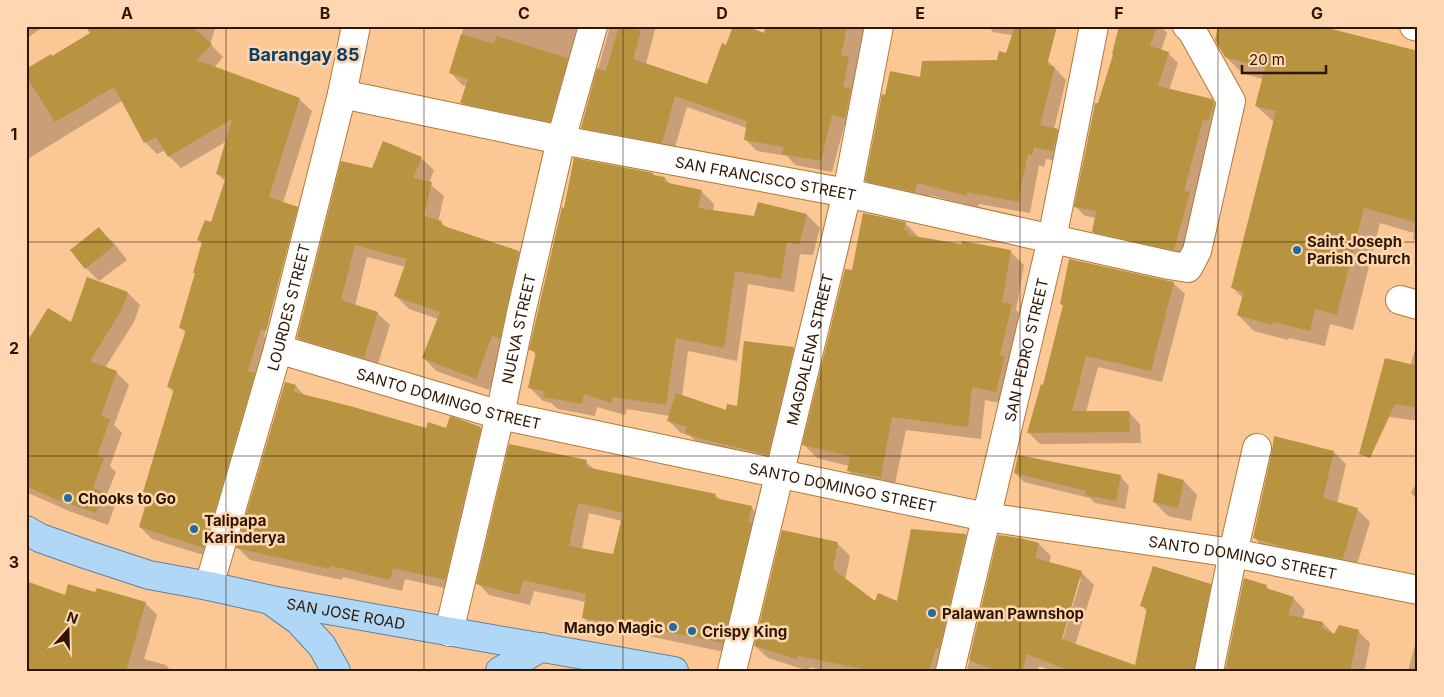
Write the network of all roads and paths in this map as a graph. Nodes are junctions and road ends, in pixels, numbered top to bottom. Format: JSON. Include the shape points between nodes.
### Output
{"nodes":[{"id":1,"x":356,"y":26,"type":"edge"},
{"id":2,"x":593,"y":26,"type":"edge"},
{"id":3,"x":879,"y":26,"type":"edge"},
{"id":4,"x":1094,"y":26,"type":"edge"},
{"id":5,"x":1187,"y":26,"type":"edge"},
{"id":6,"x":1414,"y":26,"type":"edge"},
{"id":7,"x":1418,"y":27,"type":"edge"},
{"id":8,"x":342,"y":94,"type":"junction"},
{"id":9,"x":561,"y":140,"type":"junction"},
{"id":10,"x":847,"y":193,"type":"junction"},
{"id":11,"x":1052,"y":239,"type":"junction"},
{"id":12,"x":278,"y":349,"type":"junction"},
{"id":13,"x":500,"y":416,"type":"junction"},
{"id":14,"x":1257,"y":448,"type":"dead end"},
{"id":15,"x":779,"y":474,"type":"junction"},
{"id":16,"x":986,"y":517,"type":"junction"},
{"id":17,"x":26,"y":530,"type":"edge"},
{"id":18,"x":1233,"y":553,"type":"junction"},
{"id":19,"x":209,"y":586,"type":"junction"},
{"id":20,"x":1418,"y":590,"type":"edge"},
{"id":21,"x":271,"y":600,"type":"junction"},
{"id":22,"x":449,"y":632,"type":"junction"},
{"id":23,"x":542,"y":647,"type":"junction"},
{"id":24,"x":336,"y":671,"type":"edge"},
{"id":25,"x":500,"y":671,"type":"edge"},
{"id":26,"x":674,"y":671,"type":"edge"},
{"id":27,"x":732,"y":671,"type":"edge"},
{"id":28,"x":950,"y":671,"type":"edge"},
{"id":29,"x":1208,"y":671,"type":"edge"}],
"edges":[{"from":1,"to":8,"type":"street","name":"LOURDES STREET"},
{"from":2,"to":9,"type":"street","name":"NUEVA STREET"},
{"from":3,"to":10,"type":"street","name":"MAGDALENA STREET"},
{"from":4,"to":11,"type":"street","name":"SAN PEDRO STREET"},
{"from":5,"to":11,"type":"street","name":"SAN FRANCISCO STREET","via":[[1231,101],[1197,251],[1188,268]]},
{"from":6,"to":7,"type":"street"},
{"from":8,"to":9,"type":"street","name":"SAN FRANCISCO STREET"},
{"from":8,"to":12,"type":"street","name":"LOURDES STREET"},
{"from":9,"to":10,"type":"street","name":"SAN FRANCISCO STREET"},
{"from":9,"to":13,"type":"street","name":"NUEVA STREET"},
{"from":10,"to":11,"type":"street","name":"SAN FRANCISCO STREET"},
{"from":10,"to":15,"type":"street","name":"MAGDALENA STREET"},
{"from":11,"to":16,"type":"street","name":"SAN PEDRO STREET"},
{"from":12,"to":13,"type":"street","name":"SANTO DOMINGO STREET"},
{"from":12,"to":19,"type":"street","name":"LOURDES STREET"},
{"from":13,"to":15,"type":"street","name":"SANTO DOMINGO STREET"},
{"from":13,"to":22,"type":"street","name":"NUEVA STREET"},
{"from":14,"to":18,"type":"street"},
{"from":15,"to":16,"type":"street","name":"SANTO DOMINGO STREET"},
{"from":15,"to":27,"type":"street","name":"MAGDALENA STREET"},
{"from":16,"to":18,"type":"street","name":"SANTO DOMINGO STREET"},
{"from":16,"to":28,"type":"street","name":"SAN PEDRO STREET"},
{"from":17,"to":19,"type":"main road","name":"SAN JOSE ROAD","via":[[40,538],[149,574]]},
{"from":18,"to":20,"type":"street","name":"SANTO DOMINGO STREET"},
{"from":18,"to":29,"type":"street"},
{"from":19,"to":21,"type":"main road","name":"SAN JOSE ROAD"},
{"from":21,"to":22,"type":"main road","name":"SAN JOSE ROAD"},
{"from":21,"to":24,"type":"main road","via":[[299,621],[322,646]]},
{"from":22,"to":23,"type":"main road","name":"SAN JOSE ROAD"},
{"from":23,"to":25,"type":"main road"},
{"from":23,"to":26,"type":"main road","name":"SAN JOSE ROAD"}]}
